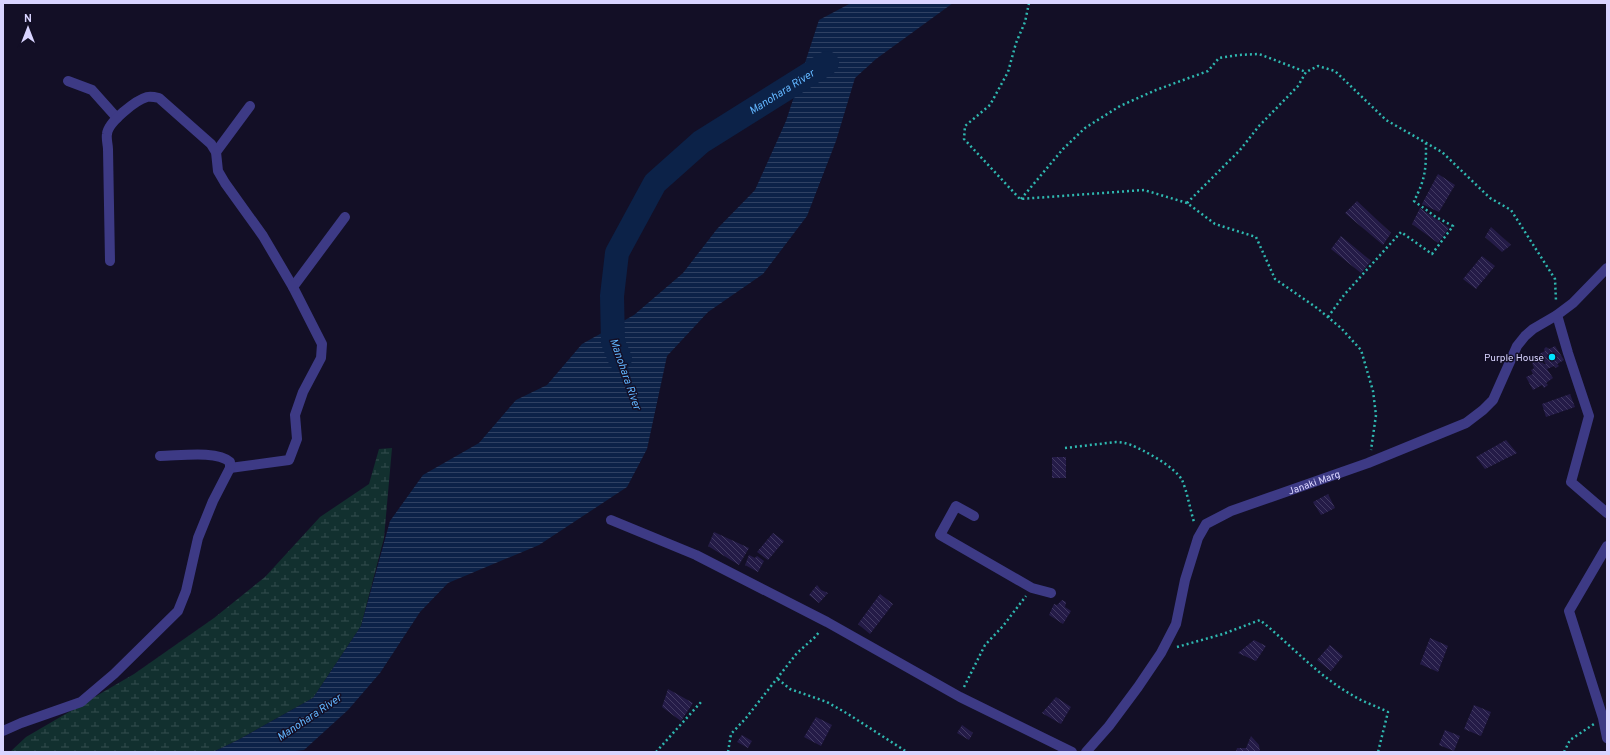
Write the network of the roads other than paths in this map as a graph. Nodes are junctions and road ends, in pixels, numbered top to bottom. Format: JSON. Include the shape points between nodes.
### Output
{"nodes":[{"id":1,"x":68,"y":81,"type":"dead end"},
{"id":2,"x":250,"y":106,"type":"dead end"},
{"id":3,"x":117,"y":118,"type":"junction"},
{"id":4,"x":216,"y":152,"type":"junction"},
{"id":5,"x":345,"y":217,"type":"dead end"},
{"id":6,"x":110,"y":261,"type":"dead end"},
{"id":7,"x":1607,"y":268,"type":"edge"},
{"id":8,"x":293,"y":287,"type":"junction"},
{"id":9,"x":1557,"y":315,"type":"junction"},
{"id":10,"x":160,"y":456,"type":"dead end"},
{"id":11,"x":230,"y":468,"type":"junction"},
{"id":12,"x":1607,"y":513,"type":"edge"},
{"id":13,"x":974,"y":516,"type":"dead end"},
{"id":14,"x":611,"y":520,"type":"dead end"},
{"id":15,"x":1607,"y":546,"type":"edge"},
{"id":16,"x":1051,"y":593,"type":"dead end"},
{"id":17,"x":1605,"y":718,"type":"edge"},
{"id":18,"x":3,"y":731,"type":"edge"},
{"id":19,"x":1607,"y":738,"type":"edge"},
{"id":20,"x":1072,"y":752,"type":"edge"},
{"id":21,"x":1086,"y":752,"type":"edge"}],
"edges":[{"from":1,"to":3,"type":"street","via":[[92,90]]},
{"from":2,"to":4,"type":"street"},
{"from":3,"to":4,"type":"street","via":[[142,99],[149,96],[159,98],[211,144]]},
{"from":3,"to":6,"type":"street","via":[[106,133]]},
{"from":4,"to":8,"type":"street","via":[[218,171],[263,236]]},
{"from":5,"to":8,"type":"street"},
{"from":7,"to":9,"type":"street","name":"Janaki Marg","via":[[1573,303]]},
{"from":8,"to":11,"type":"street","via":[[322,344],[321,358],[303,392],[295,415],[297,439],[292,454],[289,460]]},
{"from":9,"to":12,"type":"street","via":[[1589,416],[1571,482]]},
{"from":9,"to":21,"type":"street","name":"Janaki Marg","via":[[1525,336],[1517,346],[1493,400],[1466,423],[1368,463],[1231,512],[1206,524],[1198,538],[1185,580],[1176,624],[1161,653],[1109,726]]},
{"from":10,"to":11,"type":"street","via":[[202,455],[226,458],[230,462]]},
{"from":11,"to":18,"type":"street","via":[[198,538],[186,591],[178,610],[114,674],[81,702]]},
{"from":13,"to":16,"type":"street","via":[[956,506],[940,535],[1032,588]]},
{"from":14,"to":20,"type":"street","via":[[696,555],[827,622],[960,697]]},
{"from":15,"to":17,"type":"street","via":[[1569,611]]},
{"from":17,"to":19,"type":"street"}]}
